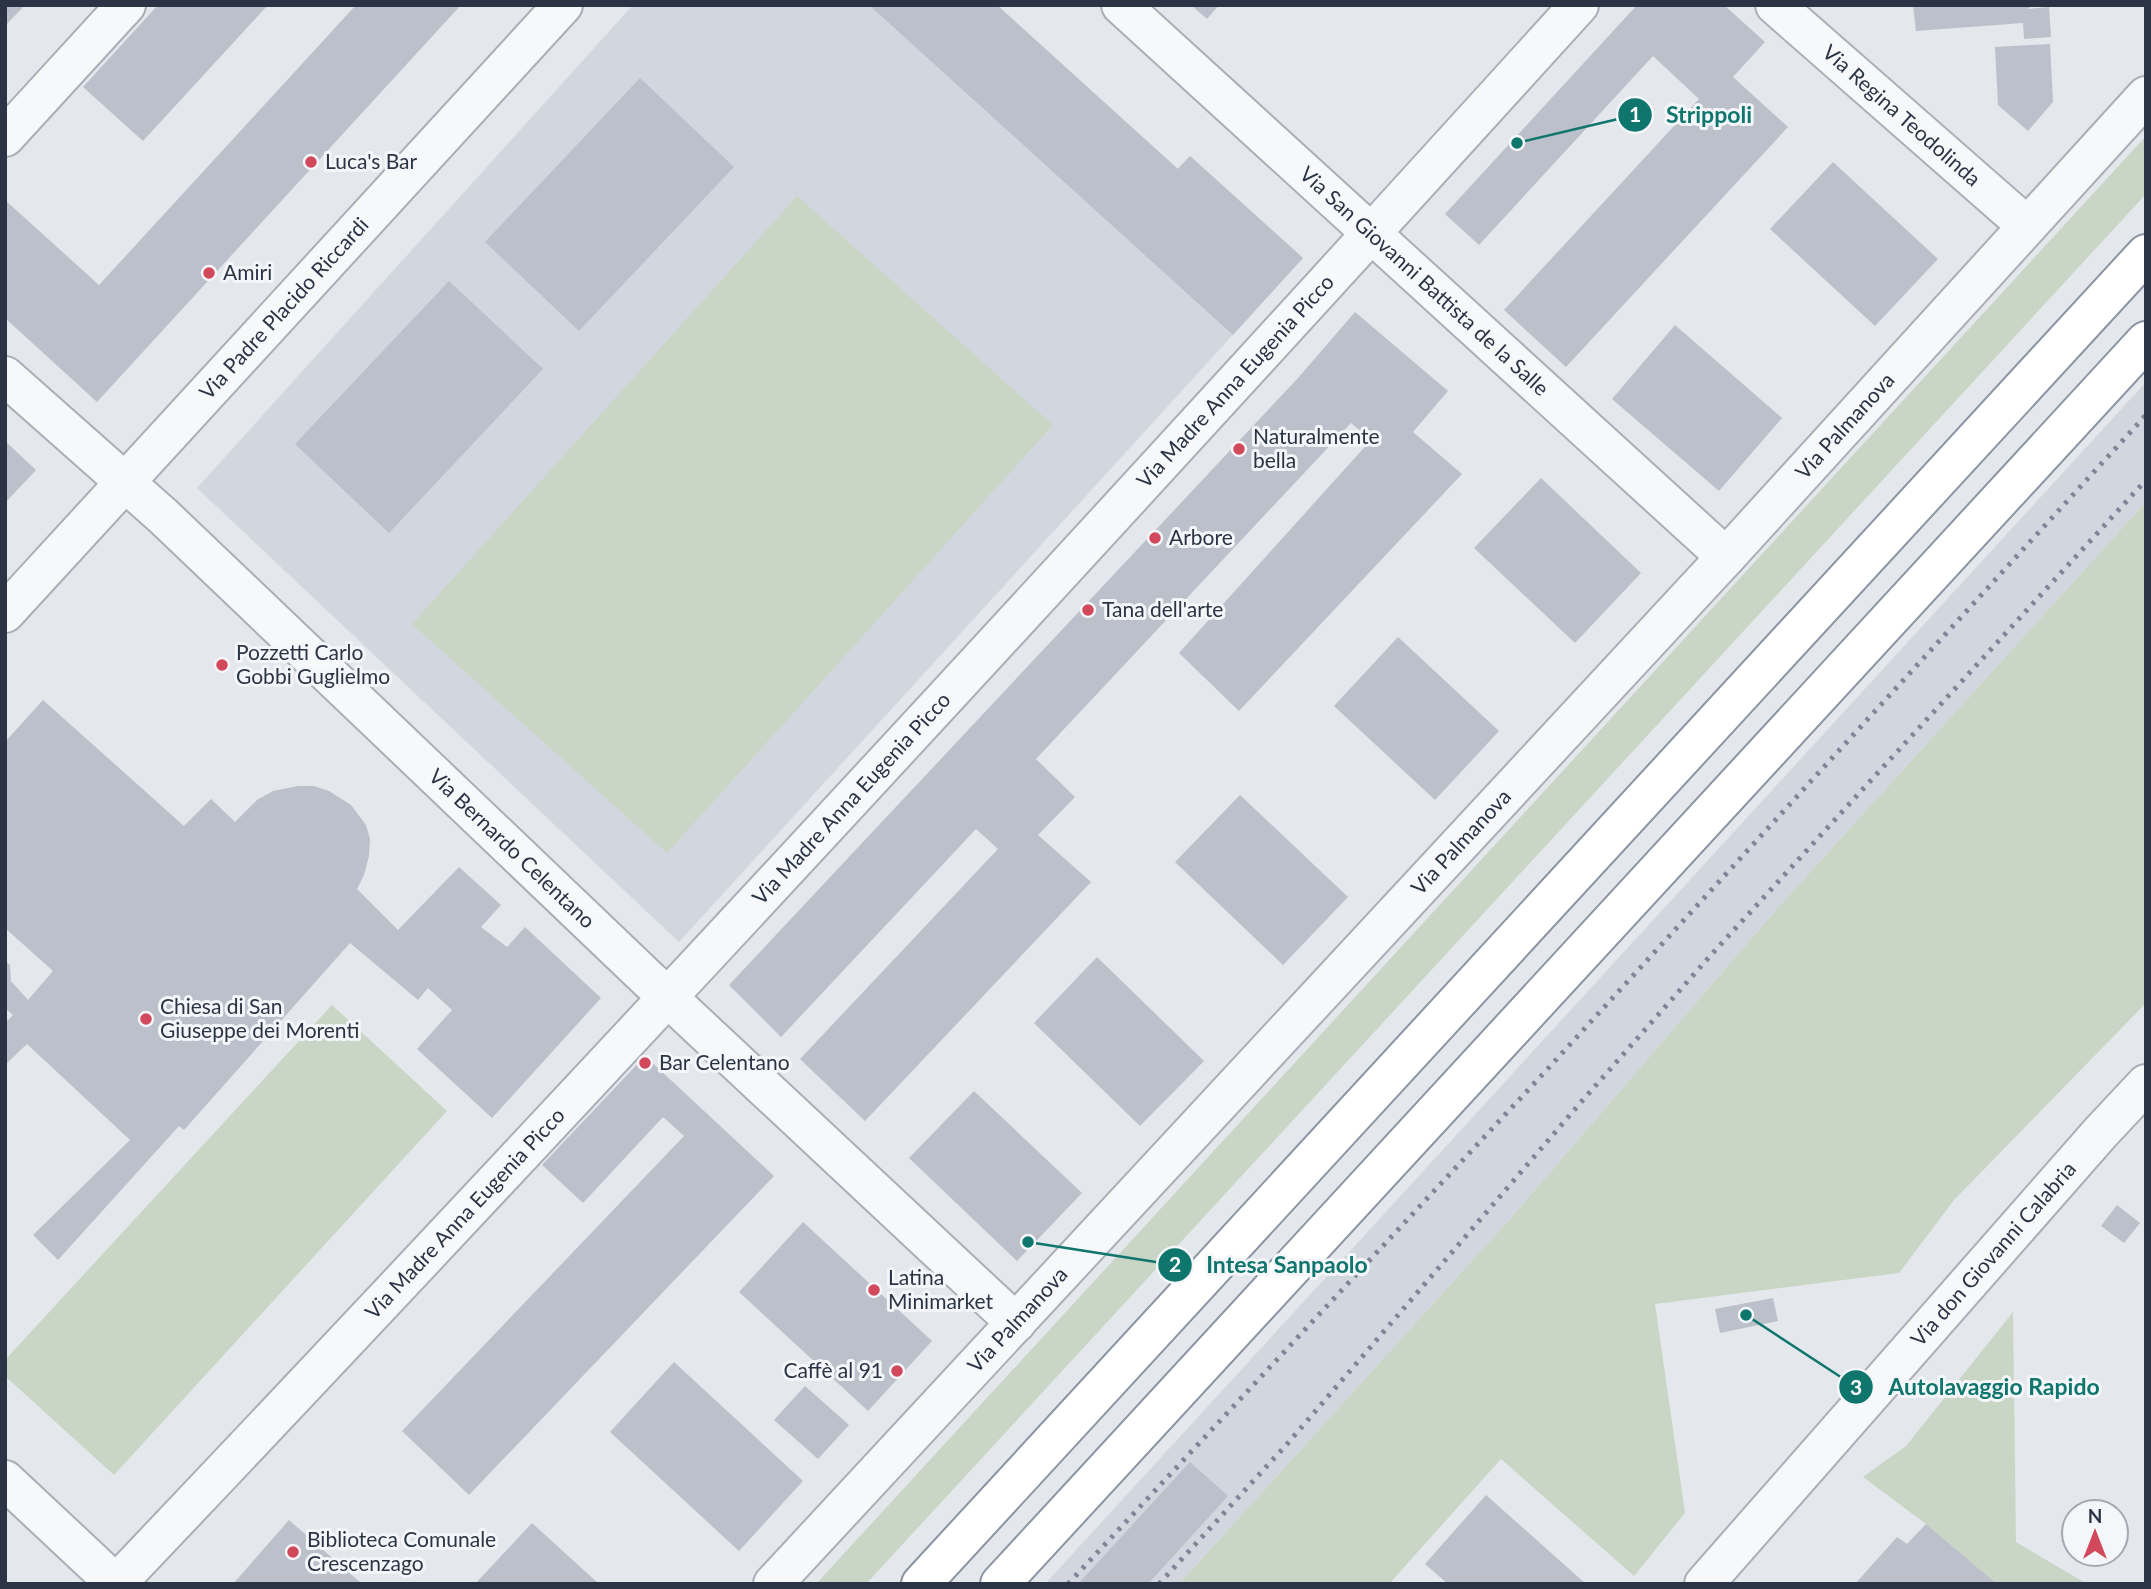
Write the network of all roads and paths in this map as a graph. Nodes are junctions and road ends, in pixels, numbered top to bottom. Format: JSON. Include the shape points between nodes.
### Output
{"nodes":[{"id":1,"x":126,"y":5,"type":"edge"},
{"id":2,"x":563,"y":5,"type":"edge"},
{"id":3,"x":1121,"y":5,"type":"edge"},
{"id":4,"x":1579,"y":5,"type":"edge"},
{"id":5,"x":1775,"y":5,"type":"edge"},
{"id":6,"x":2146,"y":96,"type":"edge"},
{"id":7,"x":5,"y":137,"type":"edge"},
{"id":8,"x":2027,"y":226,"type":"junction"},
{"id":9,"x":1372,"y":233,"type":"junction"},
{"id":10,"x":2146,"y":254,"type":"edge"},
{"id":11,"x":2146,"y":341,"type":"edge"},
{"id":12,"x":5,"y":376,"type":"edge"},
{"id":13,"x":126,"y":482,"type":"junction"},
{"id":14,"x":1726,"y":557,"type":"junction"},
{"id":15,"x":5,"y":613,"type":"edge"},
{"id":16,"x":668,"y":997,"type":"junction"},
{"id":17,"x":2146,"y":1084,"type":"edge"},
{"id":18,"x":1016,"y":1323,"type":"junction"},
{"id":19,"x":5,"y":1480,"type":"edge"},
{"id":20,"x":116,"y":1584,"type":"edge"},
{"id":21,"x":773,"y":1584,"type":"edge"},
{"id":22,"x":921,"y":1584,"type":"edge"},
{"id":23,"x":1000,"y":1584,"type":"edge"},
{"id":24,"x":1704,"y":1584,"type":"edge"}],
"edges":[{"from":1,"to":7,"type":"street"},
{"from":2,"to":13,"type":"street","name":"Via Padre Placido Riccardi"},
{"from":3,"to":9,"type":"street","name":"Via San Giovanni Battista de la Salle"},
{"from":4,"to":9,"type":"street","name":"Via Madre Anna Eugenia Picco"},
{"from":5,"to":8,"type":"street","name":"Via Regina Teodolinda"},
{"from":6,"to":8,"type":"street","name":"Via Palmanova"},
{"from":8,"to":14,"type":"street","name":"Via Palmanova"},
{"from":9,"to":14,"type":"street","name":"Via San Giovanni Battista de la Salle"},
{"from":9,"to":16,"type":"street","name":"Via Madre Anna Eugenia Picco"},
{"from":10,"to":22,"type":"highway"},
{"from":11,"to":23,"type":"highway"},
{"from":12,"to":13,"type":"street","name":"Via Bernardo Celentano"},
{"from":13,"to":15,"type":"street","name":"Via Padre Placido Riccardi"},
{"from":13,"to":16,"type":"street","name":"Via Bernardo Celentano"},
{"from":14,"to":18,"type":"street","name":"Via Palmanova"},
{"from":16,"to":18,"type":"street","name":"Via Bernardo Celentano"},
{"from":16,"to":20,"type":"street","name":"Via Madre Anna Eugenia Picco"},
{"from":17,"to":24,"type":"street","name":"Via don Giovanni Calabria"},
{"from":18,"to":21,"type":"street","name":"Via Palmanova"},
{"from":19,"to":20,"type":"street"}]}
